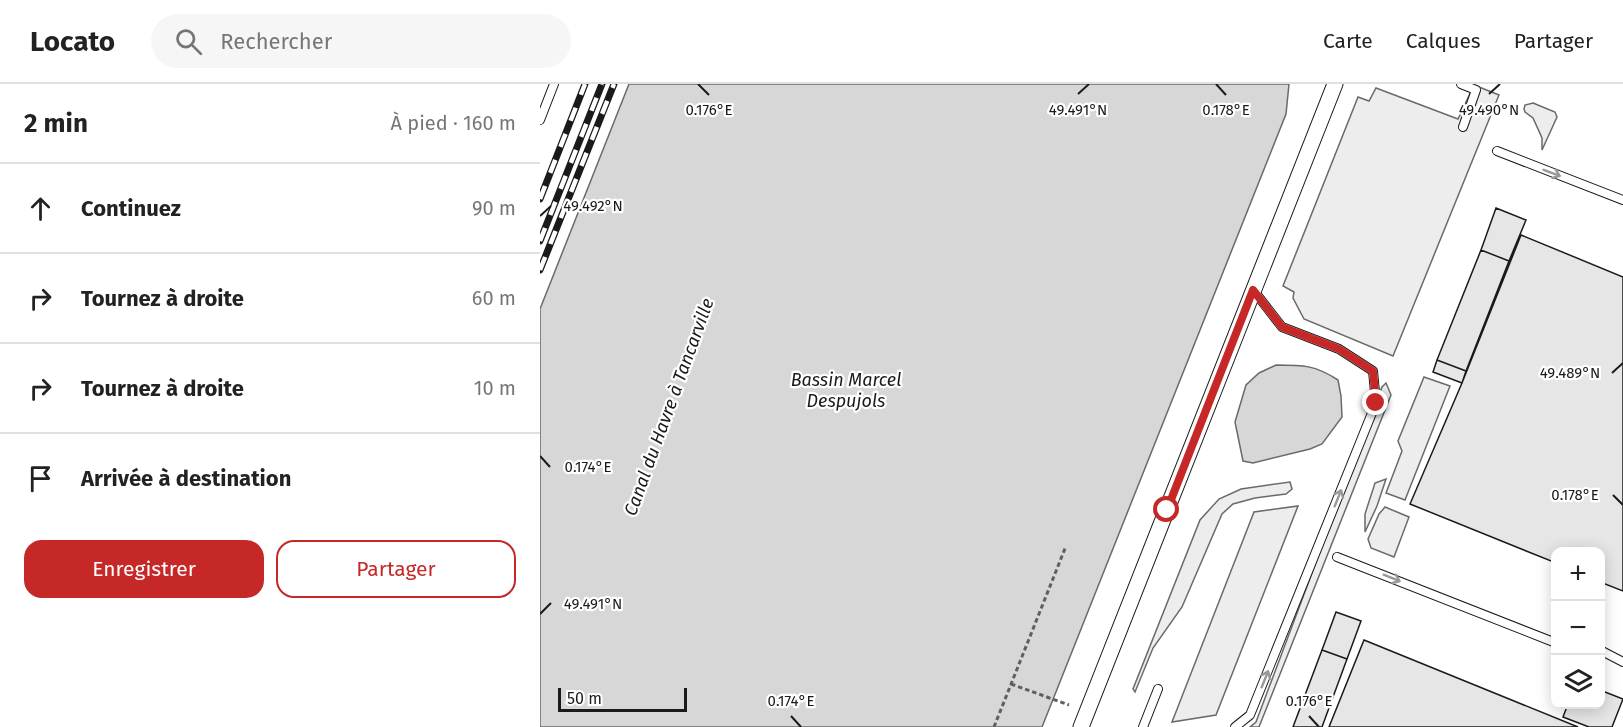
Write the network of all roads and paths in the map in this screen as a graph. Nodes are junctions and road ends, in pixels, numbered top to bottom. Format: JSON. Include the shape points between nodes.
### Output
{"nodes":[{"id":1,"x":554,"y":84,"type":"edge"},
{"id":2,"x":1335,"y":84,"type":"edge"},
{"id":3,"x":1461,"y":84,"type":"edge"},
{"id":4,"x":540,"y":120,"type":"edge"},
{"id":5,"x":1463,"y":127,"type":"dead end"},
{"id":6,"x":1497,"y":151,"type":"dead end"},
{"id":7,"x":1623,"y":200,"type":"edge"},
{"id":8,"x":1253,"y":290,"type":"junction"},
{"id":9,"x":1066,"y":546,"type":"dead end"},
{"id":10,"x":1337,"y":557,"type":"dead end"},
{"id":11,"x":1551,"y":641,"type":"edge"},
{"id":12,"x":1605,"y":653,"type":"edge"},
{"id":13,"x":1623,"y":662,"type":"edge"},
{"id":14,"x":1011,"y":684,"type":"junction"},
{"id":15,"x":1158,"y":689,"type":"dead end"},
{"id":16,"x":1069,"y":705,"type":"dead end"},
{"id":17,"x":1145,"y":726,"type":"edge"},
{"id":18,"x":994,"y":727,"type":"edge"},
{"id":19,"x":1081,"y":727,"type":"edge"},
{"id":20,"x":1234,"y":727,"type":"edge"}],
"edges":[{"from":1,"to":4,"type":"lane"},
{"from":2,"to":8,"type":"street"},
{"from":3,"to":5,"type":"lane","via":[[1476,90]]},
{"from":6,"to":7,"type":"lane","one_way":true},
{"from":8,"to":19,"type":"street"},
{"from":20,"to":8,"type":"lane","one_way":true,"via":[[1250,715],[1376,403],[1373,371],[1339,349],[1282,327]]},
{"from":9,"to":14,"type":"path"},
{"from":10,"to":11,"type":"lane","one_way":true},
{"from":12,"to":13,"type":"lane"},
{"from":14,"to":16,"type":"path"},
{"from":14,"to":18,"type":"path"},
{"from":15,"to":17,"type":"lane"}]}
